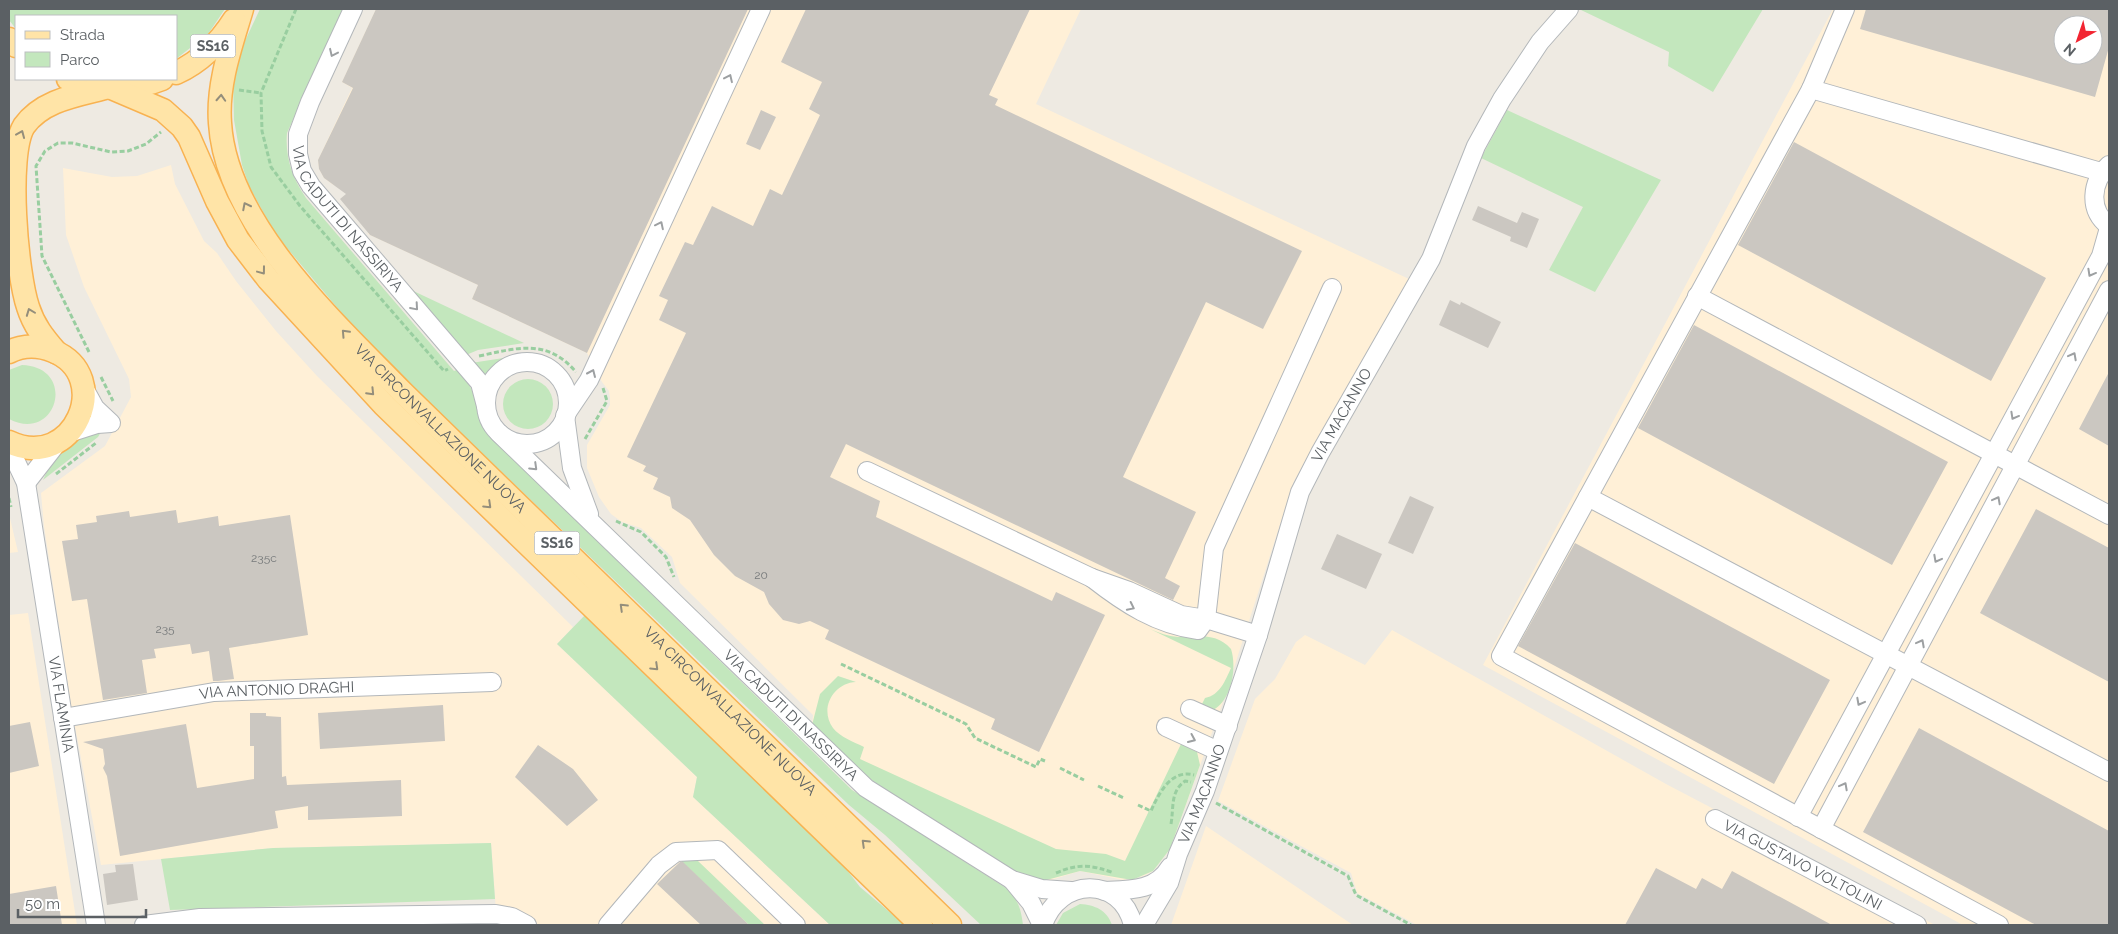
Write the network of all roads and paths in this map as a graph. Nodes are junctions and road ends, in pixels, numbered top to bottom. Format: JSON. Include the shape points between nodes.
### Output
{"nodes":[{"id":1,"x":241,"y":9,"type":"edge"},
{"id":2,"x":354,"y":9,"type":"edge"},
{"id":3,"x":761,"y":9,"type":"edge"},
{"id":4,"x":1569,"y":9,"type":"edge"},
{"id":5,"x":1845,"y":9,"type":"edge"},
{"id":6,"x":178,"y":72,"type":"edge"},
{"id":7,"x":71,"y":80,"type":"edge"},
{"id":8,"x":158,"y":80,"type":"edge"},
{"id":9,"x":109,"y":88,"type":"junction"},
{"id":10,"x":1811,"y":89,"type":"junction"},
{"id":11,"x":236,"y":90,"type":"dead end"},
{"id":12,"x":261,"y":93,"type":"dead end"},
{"id":13,"x":162,"y":132,"type":"dead end"},
{"id":14,"x":2105,"y":169,"type":"edge"},
{"id":15,"x":2109,"y":227,"type":"edge"},
{"id":16,"x":1332,"y":288,"type":"dead end"},
{"id":17,"x":2109,"y":290,"type":"edge"},
{"id":18,"x":1697,"y":296,"type":"junction"},
{"id":19,"x":9,"y":352,"type":"edge"},
{"id":20,"x":56,"y":352,"type":"junction"},
{"id":21,"x":478,"y":356,"type":"dead end"},
{"id":22,"x":92,"y":359,"type":"dead end"},
{"id":23,"x":578,"y":375,"type":"dead end"},
{"id":24,"x":92,"y":381,"type":"junction"},
{"id":25,"x":597,"y":384,"type":"dead end"},
{"id":26,"x":486,"y":406,"type":"junction"},
{"id":27,"x":113,"y":407,"type":"dead end"},
{"id":28,"x":566,"y":415,"type":"junction"},
{"id":29,"x":499,"y":433,"type":"junction"},
{"id":30,"x":63,"y":438,"type":"junction"},
{"id":31,"x":102,"y":438,"type":"dead end"},
{"id":32,"x":584,"y":441,"type":"dead end"},
{"id":33,"x":9,"y":442,"type":"edge"},
{"id":34,"x":9,"y":446,"type":"edge"},
{"id":35,"x":1993,"y":454,"type":"junction"},
{"id":36,"x":2015,"y":465,"type":"junction"},
{"id":37,"x":867,"y":471,"type":"dead end"},
{"id":38,"x":50,"y":479,"type":"dead end"},
{"id":39,"x":26,"y":483,"type":"junction"},
{"id":40,"x":1588,"y":497,"type":"junction"},
{"id":41,"x":2109,"y":515,"type":"edge"},
{"id":42,"x":609,"y":516,"type":"dead end"},
{"id":43,"x":592,"y":522,"type":"junction"},
{"id":44,"x":674,"y":580,"type":"dead end"},
{"id":45,"x":1206,"y":620,"type":"junction"},
{"id":46,"x":1258,"y":635,"type":"junction"},
{"id":47,"x":1885,"y":654,"type":"junction"},
{"id":48,"x":841,"y":664,"type":"dead end"},
{"id":49,"x":1908,"y":666,"type":"junction"},
{"id":50,"x":492,"y":682,"type":"dead end"},
{"id":51,"x":1190,"y":709,"type":"dead end"},
{"id":52,"x":63,"y":718,"type":"junction"},
{"id":53,"x":1228,"y":726,"type":"junction"},
{"id":54,"x":1166,"y":727,"type":"dead end"},
{"id":55,"x":1218,"y":751,"type":"junction"},
{"id":56,"x":1045,"y":761,"type":"dead end"},
{"id":57,"x":1060,"y":768,"type":"dead end"},
{"id":58,"x":2109,"y":772,"type":"edge"},
{"id":59,"x":1084,"y":780,"type":"dead end"},
{"id":60,"x":1098,"y":786,"type":"dead end"},
{"id":61,"x":1206,"y":786,"type":"junction"},
{"id":62,"x":1124,"y":798,"type":"dead end"},
{"id":63,"x":1138,"y":805,"type":"dead end"},
{"id":64,"x":1798,"y":817,"type":"junction"},
{"id":65,"x":1714,"y":819,"type":"dead end"},
{"id":66,"x":1170,"y":829,"type":"dead end"},
{"id":67,"x":1821,"y":829,"type":"junction"},
{"id":68,"x":1178,"y":854,"type":"junction"},
{"id":69,"x":894,"y":871,"type":"junction"},
{"id":70,"x":1052,"y":874,"type":"dead end"},
{"id":71,"x":1122,"y":874,"type":"dead end"},
{"id":72,"x":1012,"y":880,"type":"junction"},
{"id":73,"x":1071,"y":891,"type":"junction"},
{"id":74,"x":1104,"y":891,"type":"junction"},
{"id":75,"x":96,"y":925,"type":"edge"},
{"id":76,"x":144,"y":925,"type":"edge"},
{"id":77,"x":527,"y":925,"type":"edge"},
{"id":78,"x":608,"y":925,"type":"edge"},
{"id":79,"x":796,"y":925,"type":"edge"},
{"id":80,"x":921,"y":925,"type":"edge"},
{"id":81,"x":950,"y":925,"type":"edge"},
{"id":82,"x":959,"y":925,"type":"edge"},
{"id":83,"x":1043,"y":925,"type":"edge"},
{"id":84,"x":1133,"y":925,"type":"edge"},
{"id":85,"x":1144,"y":925,"type":"edge"},
{"id":86,"x":1411,"y":925,"type":"edge"},
{"id":87,"x":1916,"y":925,"type":"edge"},
{"id":88,"x":1998,"y":925,"type":"edge"}],
"edges":[{"from":1,"to":6,"type":"main road","name":"VIA CIRCONVALLAZIONE NUOVA","number":"SS16","via":[[218,42]]},
{"from":69,"to":1,"type":"main road","name":"VIA CIRCONVALLAZIONE NUOVA","number":"SS16","one_way":true,"via":[[403,394],[316,302],[270,245],[246,208],[231,174],[220,123],[223,74]]},
{"from":2,"to":26,"type":"street","name":"VIA CADUTI DI NASSIRIYA","one_way":true,"via":[[298,134],[302,171],[311,186],[480,383]]},
{"from":28,"to":3,"type":"street","one_way":true,"via":[[589,380]]},
{"from":4,"to":46,"type":"street","name":"VIA MACANNO","via":[[1540,42],[1502,99],[1476,146],[1431,259],[1300,492]]},
{"from":5,"to":10,"type":"street"},
{"from":7,"to":9,"type":"main road","name":"VIA CIRCONVALLAZIONE NUOVA","number":"SS16"},
{"from":8,"to":9,"type":"main road","name":"VIA CIRCONVALLAZIONE NUOVA","number":"SS16"},
{"from":20,"to":9,"type":"main road","one_way":true,"via":[[37,330],[28,306],[19,256],[14,167],[17,145],[24,127],[38,112],[57,101]]},
{"from":9,"to":80,"type":"main road","name":"VIA CIRCONVALLAZIONE NUOVA","number":"SS16","one_way":true,"via":[[163,110],[182,127],[238,240],[332,351]]},
{"from":10,"to":14,"type":"street"},
{"from":10,"to":18,"type":"street"},
{"from":11,"to":12,"type":"path"},
{"from":13,"to":22,"type":"path","via":[[146,144],[128,151],[111,152],[58,143],[45,151],[36,166],[42,256]]},
{"from":14,"to":15,"type":"street","via":[[2095,184],[2094,198],[2097,211]]},
{"from":15,"to":35,"type":"street","one_way":true,"via":[[2101,256]]},
{"from":16,"to":45,"type":"street","via":[[1214,548]]},
{"from":36,"to":17,"type":"street","one_way":true},
{"from":18,"to":35,"type":"street"},
{"from":18,"to":40,"type":"street"},
{"from":19,"to":20,"type":"main road","via":[[34,346]]},
{"from":20,"to":24,"type":"main road"},
{"from":21,"to":23,"type":"path","via":[[522,347],[540,348],[556,355]]},
{"from":24,"to":27,"type":"path","via":[[113,402]]},
{"from":24,"to":30,"type":"main road","via":[[77,423]]},
{"from":24,"to":30,"type":"street","via":[[95,408],[111,423],[97,424]]},
{"from":25,"to":32,"type":"path","via":[[604,388],[608,401]]},
{"from":26,"to":28,"type":"street","name":"VIA CADUTI DI NASSIRIYA","via":[[488,389],[498,374],[513,365],[528,362],[545,367],[561,381],[566,395]]},
{"from":26,"to":29,"type":"street","name":"VIA CADUTI DI NASSIRIYA","via":[[490,421]]},
{"from":28,"to":29,"type":"street","via":[[554,433],[537,442],[517,443]]},
{"from":28,"to":43,"type":"street","name":"VIA CADUTI DI NASSIRIYA","via":[[572,468]]},
{"from":29,"to":43,"type":"street","name":"VIA CADUTI DI NASSIRIYA","one_way":true},
{"from":30,"to":33,"type":"main road","via":[[35,448]]},
{"from":30,"to":39,"type":"street"},
{"from":31,"to":38,"type":"path"},
{"from":34,"to":39,"type":"street","name":"VIA FLAMINIA"},
{"from":35,"to":36,"type":"street"},
{"from":35,"to":47,"type":"street","one_way":true},
{"from":36,"to":41,"type":"street"},
{"from":49,"to":36,"type":"street","one_way":true},
{"from":37,"to":45,"type":"street","via":[[1092,578],[1124,603],[1175,627],[1198,630]]},
{"from":39,"to":52,"type":"street","name":"VIA FLAMINIA"},
{"from":40,"to":47,"type":"street"},
{"from":40,"to":64,"type":"street","via":[[1502,656]]},
{"from":42,"to":44,"type":"path","via":[[648,538],[666,557]]},
{"from":43,"to":72,"type":"street","name":"VIA CADUTI DI NASSIRIYA","via":[[866,788]]},
{"from":45,"to":46,"type":"street"},
{"from":46,"to":53,"type":"street","name":"VIA MACANNO"},
{"from":47,"to":49,"type":"street"},
{"from":47,"to":64,"type":"street","one_way":true},
{"from":48,"to":56,"type":"path","via":[[966,724],[975,738],[1027,763],[1036,767],[1040,759]]},
{"from":49,"to":58,"type":"street"},
{"from":67,"to":49,"type":"street","one_way":true},
{"from":50,"to":52,"type":"street","name":"VIA ANTONIO DRAGHI","via":[[214,692]]},
{"from":51,"to":53,"type":"street"},
{"from":52,"to":75,"type":"street","name":"VIA FLAMINIA"},
{"from":53,"to":55,"type":"street","name":"VIA MACANNO"},
{"from":54,"to":55,"type":"street","one_way":true},
{"from":55,"to":61,"type":"street","name":"VIA MACANNO"},
{"from":57,"to":59,"type":"path"},
{"from":60,"to":62,"type":"path"},
{"from":61,"to":63,"type":"path","via":[[1187,773],[1179,775],[1163,787],[1151,811]]},
{"from":61,"to":66,"type":"path","via":[[1185,781],[1177,787],[1173,794]]},
{"from":61,"to":68,"type":"street","name":"VIA MACANNO"},
{"from":61,"to":86,"type":"path","via":[[1216,804],[1348,876],[1356,895]]},
{"from":64,"to":67,"type":"street"},
{"from":65,"to":87,"type":"street","name":"VIA GUSTAVO VOLTOLINI"},
{"from":67,"to":88,"type":"street"},
{"from":68,"to":74,"type":"street","name":"VIA MACANNO","via":[[1163,879],[1135,890]]},
{"from":68,"to":85,"type":"street","name":"VIA MACANNO","via":[[1169,883]]},
{"from":69,"to":81,"type":"main road","name":"VIA CIRCONVALLAZIONE NUOVA","number":"SS16"},
{"from":69,"to":82,"type":"main road"},
{"from":70,"to":71,"type":"path","via":[[1067,868],[1087,866],[1099,866]]},
{"from":72,"to":73,"type":"street","name":"VIA CADUTI DI NASSIRIYA","via":[[1042,889]]},
{"from":72,"to":83,"type":"street","name":"VIA CADUTI DI NASSIRIYA","via":[[1031,903]]},
{"from":73,"to":74,"type":"street","name":"VIA MACANNO","via":[[1088,888]]},
{"from":73,"to":83,"type":"street","via":[[1048,912]]},
{"from":74,"to":84,"type":"street","via":[[1121,902]]},
{"from":76,"to":77,"type":"street","via":[[200,918],[496,914],[512,917]]},
{"from":78,"to":79,"type":"street","via":[[659,864],[676,852],[718,850]]}]}
